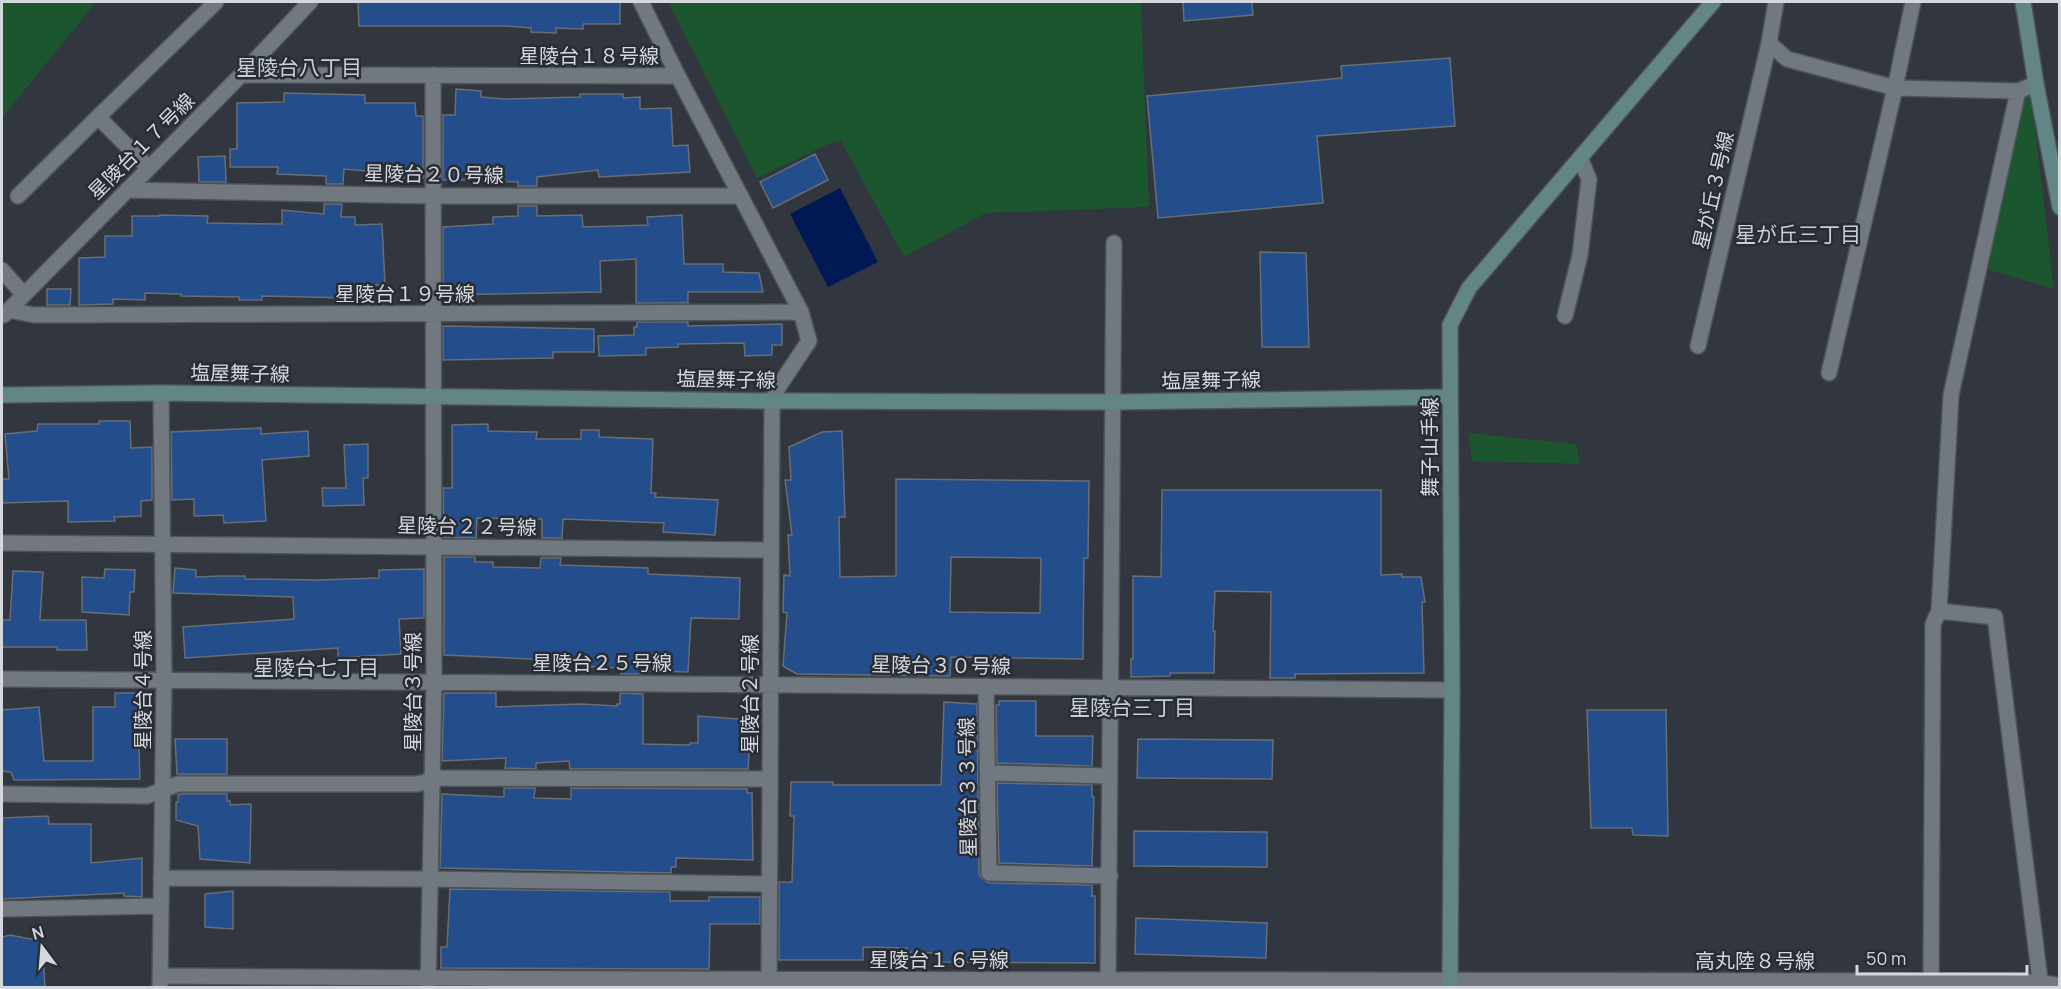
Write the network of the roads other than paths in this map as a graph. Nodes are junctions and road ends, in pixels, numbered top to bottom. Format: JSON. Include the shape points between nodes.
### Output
{"nodes":[{"id":1,"x":216,"y":2,"type":"edge"},
{"id":2,"x":310,"y":2,"type":"edge"},
{"id":3,"x":641,"y":2,"type":"edge"},
{"id":4,"x":1713,"y":2,"type":"edge"},
{"id":5,"x":1776,"y":2,"type":"edge"},
{"id":6,"x":1913,"y":2,"type":"edge"},
{"id":7,"x":2023,"y":2,"type":"edge"},
{"id":8,"x":1769,"y":43,"type":"junction"},
{"id":9,"x":241,"y":75,"type":"junction"},
{"id":10,"x":433,"y":75,"type":"junction"},
{"id":11,"x":678,"y":76,"type":"junction"},
{"id":12,"x":2036,"y":84,"type":"junction"},
{"id":13,"x":1895,"y":88,"type":"junction"},
{"id":14,"x":2018,"y":91,"type":"junction"},
{"id":15,"x":98,"y":117,"type":"junction"},
{"id":16,"x":1580,"y":158,"type":"junction"},
{"id":17,"x":148,"y":167,"type":"junction"},
{"id":18,"x":127,"y":190,"type":"junction"},
{"id":19,"x":18,"y":196,"type":"dead end"},
{"id":20,"x":433,"y":196,"type":"junction"},
{"id":21,"x":741,"y":196,"type":"junction"},
{"id":22,"x":2060,"y":207,"type":"edge"},
{"id":23,"x":1114,"y":243,"type":"dead end"},
{"id":24,"x":2,"y":270,"type":"edge"},
{"id":25,"x":24,"y":295,"type":"junction"},
{"id":26,"x":801,"y":312,"type":"junction"},
{"id":27,"x":5,"y":314,"type":"edge"},
{"id":28,"x":433,"y":314,"type":"junction"},
{"id":29,"x":1565,"y":316,"type":"dead end"},
{"id":30,"x":1698,"y":346,"type":"dead end"},
{"id":31,"x":1828,"y":373,"type":"dead end"},
{"id":32,"x":161,"y":393,"type":"junction"},
{"id":33,"x":2,"y":395,"type":"edge"},
{"id":34,"x":1450,"y":397,"type":"junction"},
{"id":35,"x":433,"y":398,"type":"junction"},
{"id":36,"x":772,"y":401,"type":"junction"},
{"id":37,"x":1114,"y":402,"type":"junction"},
{"id":38,"x":2,"y":543,"type":"edge"},
{"id":39,"x":162,"y":544,"type":"junction"},
{"id":40,"x":433,"y":547,"type":"junction"},
{"id":41,"x":770,"y":550,"type":"junction"},
{"id":42,"x":1939,"y":611,"type":"junction"},
{"id":43,"x":2,"y":679,"type":"edge"},
{"id":44,"x":164,"y":680,"type":"junction"},
{"id":45,"x":434,"y":682,"type":"junction"},
{"id":46,"x":770,"y":683,"type":"junction"},
{"id":47,"x":986,"y":686,"type":"junction"},
{"id":48,"x":1111,"y":688,"type":"junction"},
{"id":49,"x":1452,"y":690,"type":"junction"},
{"id":50,"x":988,"y":773,"type":"junction"},
{"id":51,"x":1110,"y":776,"type":"junction"},
{"id":52,"x":770,"y":779,"type":"junction"},
{"id":53,"x":432,"y":780,"type":"junction"},
{"id":54,"x":162,"y":790,"type":"junction"},
{"id":55,"x":2,"y":794,"type":"edge"},
{"id":56,"x":1110,"y":876,"type":"junction"},
{"id":57,"x":161,"y":878,"type":"junction"},
{"id":58,"x":430,"y":879,"type":"junction"},
{"id":59,"x":770,"y":884,"type":"junction"},
{"id":60,"x":161,"y":906,"type":"junction"},
{"id":61,"x":2,"y":909,"type":"edge"},
{"id":62,"x":1930,"y":981,"type":"junction"},
{"id":63,"x":161,"y":982,"type":"edge"},
{"id":64,"x":428,"y":983,"type":"edge"},
{"id":65,"x":599,"y":983,"type":"edge"},
{"id":66,"x":769,"y":983,"type":"edge"},
{"id":67,"x":1108,"y":984,"type":"edge"},
{"id":68,"x":1450,"y":984,"type":"edge"},
{"id":69,"x":1812,"y":984,"type":"edge"},
{"id":70,"x":1952,"y":985,"type":"edge"},
{"id":71,"x":2041,"y":985,"type":"edge"},
{"id":72,"x":2060,"y":986,"type":"edge"}],
"edges":[{"from":1,"to":15,"type":"street"},
{"from":2,"to":9,"type":"street","name":"星陵台１７号線"},
{"from":3,"to":11,"type":"street"},
{"from":4,"to":16,"type":"street","name":"舞子山手線"},
{"from":5,"to":8,"type":"street","name":"星が丘３号線"},
{"from":6,"to":13,"type":"street"},
{"from":7,"to":12,"type":"street"},
{"from":8,"to":13,"type":"street","via":[[1787,59]]},
{"from":8,"to":30,"type":"street","name":"星が丘３号線"},
{"from":9,"to":10,"type":"street","name":"星陵台１８号線"},
{"from":9,"to":17,"type":"street","name":"星陵台１７号線"},
{"from":10,"to":11,"type":"street","name":"星陵台１８号線"},
{"from":10,"to":20,"type":"street","name":"星陵台３号線"},
{"from":11,"to":21,"type":"street","name":"星陵台１８号線"},
{"from":12,"to":14,"type":"street"},
{"from":12,"to":22,"type":"street"},
{"from":13,"to":14,"type":"street"},
{"from":13,"to":31,"type":"street"},
{"from":14,"to":42,"type":"street","via":[[1951,395]]},
{"from":15,"to":17,"type":"street"},
{"from":15,"to":19,"type":"street"},
{"from":16,"to":29,"type":"street","via":[[1589,179],[1580,255]]},
{"from":16,"to":34,"type":"street","name":"舞子山手線","via":[[1469,288],[1450,325]]},
{"from":17,"to":18,"type":"street","name":"星陵台１７号線"},
{"from":18,"to":20,"type":"street","name":"星陵台２０号線"},
{"from":18,"to":25,"type":"street","name":"星陵台１７号線"},
{"from":20,"to":21,"type":"street","name":"星陵台２０号線"},
{"from":20,"to":28,"type":"street","name":"星陵台３号線"},
{"from":21,"to":26,"type":"street","name":"星陵台１８号線"},
{"from":23,"to":37,"type":"street"},
{"from":24,"to":25,"type":"street"},
{"from":25,"to":27,"type":"street","name":"星陵台１７号線"},
{"from":26,"to":28,"type":"street","name":"星陵台１９号線"},
{"from":26,"to":36,"type":"street","name":"星陵台１８号線","via":[[809,342]]},
{"from":27,"to":28,"type":"street","name":"星陵台１９号線"},
{"from":28,"to":35,"type":"street","name":"星陵台３号線"},
{"from":32,"to":33,"type":"street","name":"塩屋舞子線"},
{"from":32,"to":35,"type":"street","name":"塩屋舞子線"},
{"from":32,"to":39,"type":"street","name":"星陵台４号線"},
{"from":34,"to":37,"type":"street","name":"塩屋舞子線"},
{"from":34,"to":49,"type":"street","name":"舞子山手線"},
{"from":35,"to":36,"type":"street","name":"塩屋舞子線"},
{"from":35,"to":40,"type":"street","name":"星陵台３号線"},
{"from":36,"to":37,"type":"street","name":"塩屋舞子線"},
{"from":36,"to":41,"type":"street","name":"星陵台２号線"},
{"from":37,"to":48,"type":"street"},
{"from":38,"to":39,"type":"street","name":"星陵台２２号線"},
{"from":39,"to":40,"type":"street","name":"星陵台２２号線"},
{"from":39,"to":44,"type":"street","name":"星陵台４号線"},
{"from":40,"to":41,"type":"street","name":"星陵台２２号線"},
{"from":40,"to":45,"type":"street","name":"星陵台３号線"},
{"from":41,"to":46,"type":"street","name":"星陵台２号線"},
{"from":42,"to":62,"type":"street","via":[[1933,624]]},
{"from":42,"to":71,"type":"street","via":[[1995,616]]},
{"from":43,"to":44,"type":"street","name":"星陵台２５号線"},
{"from":44,"to":45,"type":"street","name":"星陵台２５号線"},
{"from":44,"to":54,"type":"street","name":"星陵台４号線"},
{"from":45,"to":46,"type":"street","name":"星陵台２５号線"},
{"from":45,"to":53,"type":"street","name":"星陵台３号線"},
{"from":46,"to":47,"type":"street","name":"星陵台３０号線"},
{"from":46,"to":52,"type":"street","name":"星陵台２号線"},
{"from":47,"to":48,"type":"street","name":"星陵台３０号線"},
{"from":47,"to":50,"type":"street","name":"星陵台３３号線"},
{"from":48,"to":49,"type":"street","name":"星陵台３０号線"},
{"from":48,"to":51,"type":"street"},
{"from":49,"to":68,"type":"street","name":"舞子山手線"},
{"from":50,"to":51,"type":"street"},
{"from":50,"to":56,"type":"street","name":"星陵台３３号線","via":[[989,873]]},
{"from":51,"to":56,"type":"street"},
{"from":52,"to":53,"type":"street"},
{"from":52,"to":59,"type":"street","name":"星陵台２号線"},
{"from":53,"to":54,"type":"street","via":[[417,784],[178,784]]},
{"from":53,"to":58,"type":"street","name":"星陵台３号線"},
{"from":54,"to":55,"type":"street","via":[[147,796]]},
{"from":54,"to":57,"type":"street","name":"星陵台４号線"},
{"from":56,"to":67,"type":"street"},
{"from":57,"to":58,"type":"street"},
{"from":57,"to":60,"type":"street","name":"星陵台４号線"},
{"from":58,"to":59,"type":"street"},
{"from":58,"to":64,"type":"street","name":"星陵台３号線"},
{"from":59,"to":66,"type":"street","name":"星陵台２号線"},
{"from":60,"to":61,"type":"street"},
{"from":60,"to":63,"type":"street","name":"星陵台４号線"},
{"from":62,"to":69,"type":"street","name":"高丸陸８号線"},
{"from":62,"to":70,"type":"street","name":"高丸陸８号線"},
{"from":63,"to":64,"type":"street","name":"星陵台１６号線"},
{"from":64,"to":65,"type":"street","name":"星陵台１６号線"},
{"from":65,"to":66,"type":"street","name":"星陵台１６号線"},
{"from":66,"to":67,"type":"street","name":"星陵台１６号線"},
{"from":67,"to":68,"type":"street","name":"星陵台１６号線"},
{"from":68,"to":69,"type":"street","name":"高丸陸８号線"},
{"from":70,"to":71,"type":"street","name":"高丸陸８号線"},
{"from":71,"to":72,"type":"street","name":"高丸陸８号線"}]}
